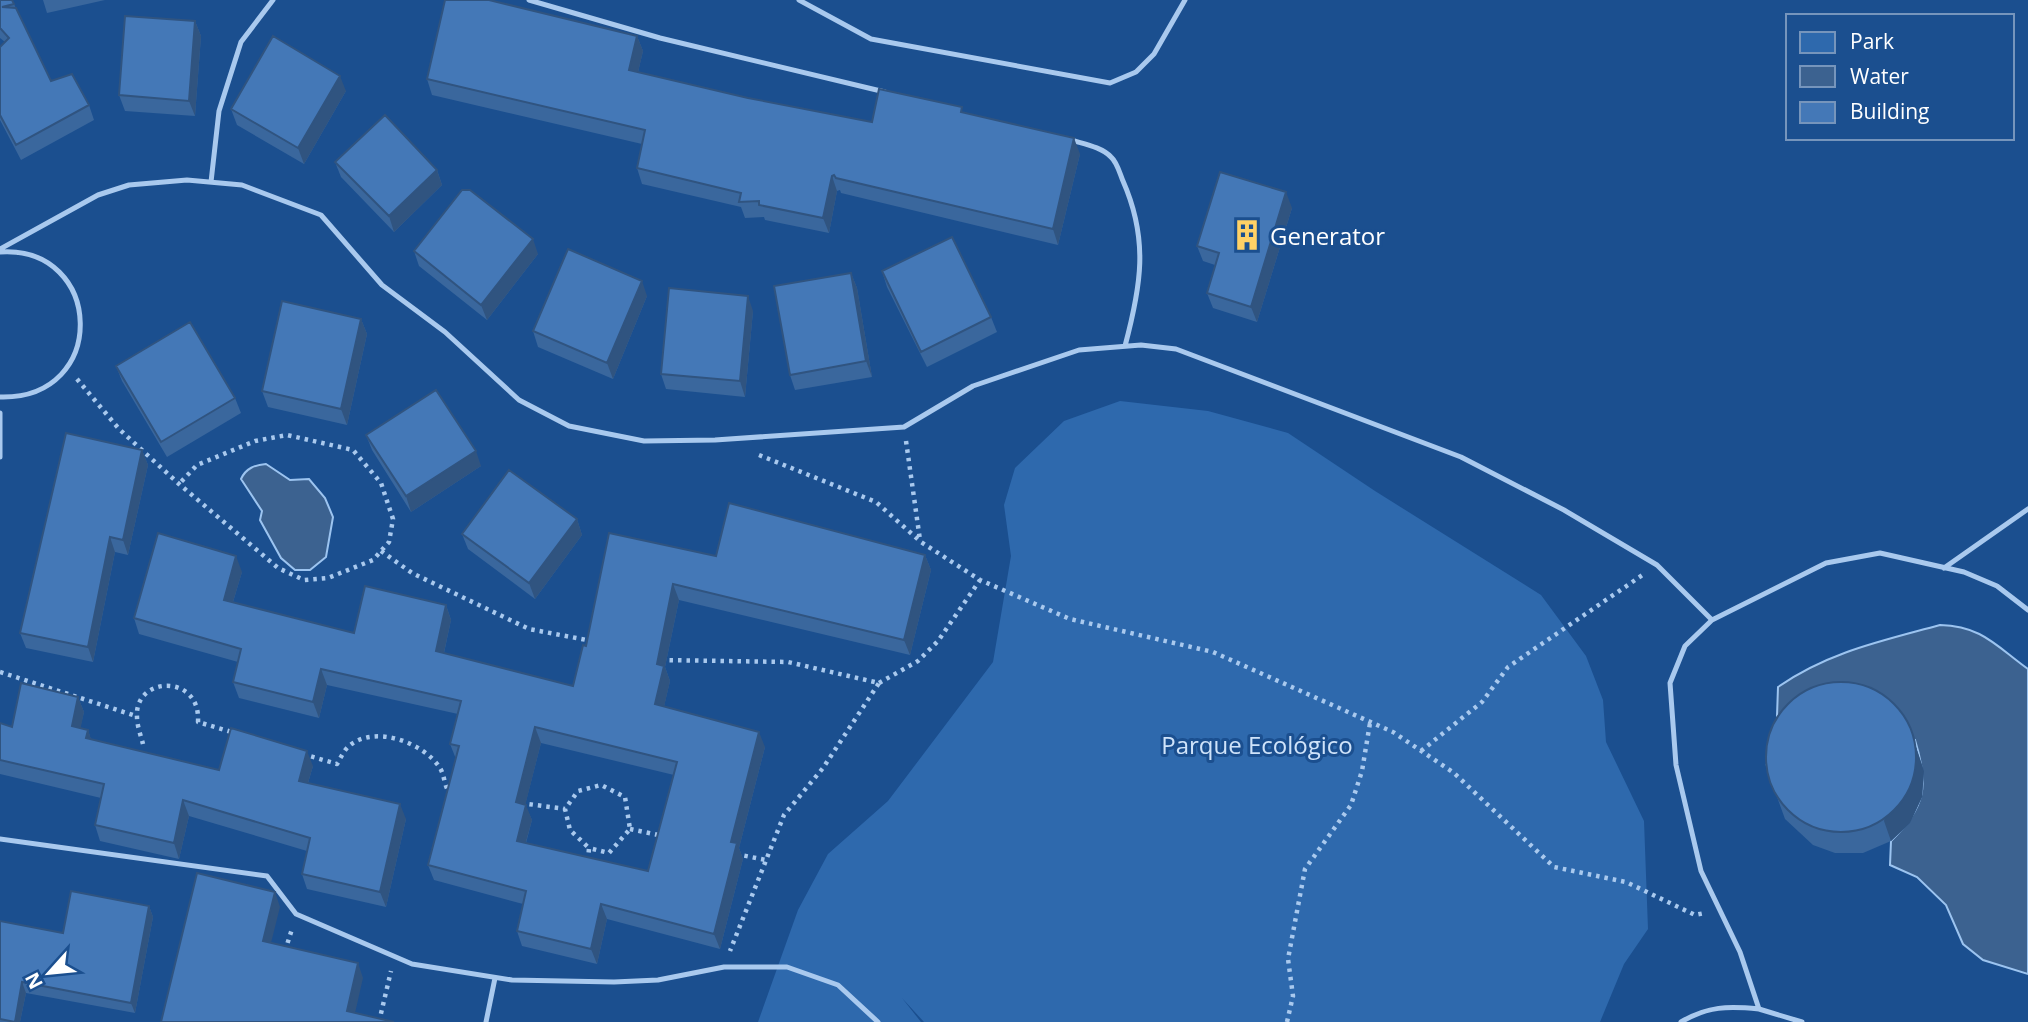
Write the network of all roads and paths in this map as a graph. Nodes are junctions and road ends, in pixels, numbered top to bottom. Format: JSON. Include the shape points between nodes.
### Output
{"nodes":[{"id":1,"x":273,"y":0,"type":"edge"},
{"id":2,"x":529,"y":0,"type":"edge"},
{"id":3,"x":799,"y":0,"type":"edge"},
{"id":4,"x":1185,"y":0,"type":"edge"},
{"id":5,"x":899,"y":96,"type":"edge"},
{"id":6,"x":1067,"y":139,"type":"edge"},
{"id":7,"x":211,"y":182,"type":"junction"},
{"id":8,"x":0,"y":250,"type":"edge"},
{"id":9,"x":1125,"y":346,"type":"junction"},
{"id":10,"x":68,"y":368,"type":"junction"},
{"id":11,"x":0,"y":397,"type":"edge"},
{"id":12,"x":0,"y":414,"type":"edge"},
{"id":13,"x":904,"y":427,"type":"junction"},
{"id":14,"x":754,"y":453,"type":"dead end"},
{"id":15,"x":0,"y":457,"type":"edge"},
{"id":16,"x":179,"y":484,"type":"junction"},
{"id":17,"x":2028,"y":509,"type":"edge"},
{"id":18,"x":920,"y":542,"type":"junction"},
{"id":19,"x":381,"y":551,"type":"junction"},
{"id":20,"x":1657,"y":565,"type":"junction"},
{"id":21,"x":1944,"y":568,"type":"junction"},
{"id":22,"x":980,"y":580,"type":"junction"},
{"id":23,"x":2028,"y":610,"type":"edge"},
{"id":24,"x":1712,"y":620,"type":"junction"},
{"id":25,"x":601,"y":644,"type":"edge"},
{"id":26,"x":648,"y":657,"type":"edge"},
{"id":27,"x":0,"y":672,"type":"edge"},
{"id":28,"x":879,"y":683,"type":"junction"},
{"id":29,"x":136,"y":716,"type":"junction"},
{"id":30,"x":1370,"y":723,"type":"junction"},
{"id":31,"x":236,"y":733,"type":"edge"},
{"id":32,"x":143,"y":744,"type":"dead end"},
{"id":33,"x":1421,"y":751,"type":"junction"},
{"id":34,"x":299,"y":753,"type":"edge"},
{"id":35,"x":460,"y":794,"type":"edge"},
{"id":36,"x":513,"y":801,"type":"edge"},
{"id":37,"x":565,"y":809,"type":"junction"},
{"id":38,"x":630,"y":829,"type":"junction"},
{"id":39,"x":671,"y":838,"type":"edge"},
{"id":40,"x":0,"y":839,"type":"edge"},
{"id":41,"x":589,"y":848,"type":"junction"},
{"id":42,"x":725,"y":851,"type":"edge"},
{"id":43,"x":766,"y":860,"type":"junction"},
{"id":44,"x":586,"y":872,"type":"edge"},
{"id":45,"x":1718,"y":911,"type":"junction"},
{"id":46,"x":296,"y":914,"type":"junction"},
{"id":47,"x":394,"y":956,"type":"junction"},
{"id":48,"x":282,"y":962,"type":"edge"},
{"id":49,"x":713,"y":969,"type":"junction"},
{"id":50,"x":495,"y":978,"type":"junction"},
{"id":51,"x":1759,"y":1009,"type":"junction"},
{"id":52,"x":379,"y":1022,"type":"edge"},
{"id":53,"x":486,"y":1022,"type":"edge"},
{"id":54,"x":878,"y":1022,"type":"edge"},
{"id":55,"x":1287,"y":1022,"type":"edge"},
{"id":56,"x":1681,"y":1022,"type":"edge"},
{"id":57,"x":1802,"y":1022,"type":"edge"}],
"edges":[{"from":1,"to":7,"type":"lane","via":[[241,42],[219,111]]},
{"from":2,"to":5,"type":"lane","via":[[660,38]]},
{"from":3,"to":4,"type":"lane","via":[[871,39],[1110,83],[1136,72],[1153,54]]},
{"from":6,"to":9,"type":"lane","via":[[1112,157],[1134,205],[1143,257]]},
{"from":7,"to":8,"type":"lane","via":[[158,180],[129,185],[98,195]]},
{"from":7,"to":13,"type":"lane","via":[[242,185],[321,215],[382,285],[445,332],[519,400],[569,426],[644,441]]},
{"from":8,"to":10,"type":"lane","via":[[43,260],[68,281],[76,296],[81,328]]},
{"from":9,"to":13,"type":"lane","via":[[1079,351],[974,386]]},
{"from":9,"to":20,"type":"lane","via":[[1176,349],[1461,457]]},
{"from":10,"to":11,"type":"lane","via":[[45,388],[15,398]]},
{"from":10,"to":16,"type":"path","via":[[119,429]]},
{"from":12,"to":15,"type":"lane"},
{"from":13,"to":18,"type":"path"},
{"from":14,"to":18,"type":"path","via":[[876,502]]},
{"from":16,"to":19,"type":"path","via":[[278,568],[303,580],[353,569]]},
{"from":16,"to":19,"type":"path","via":[[197,465],[255,441],[287,435],[353,450],[381,483],[393,519],[389,542]]},
{"from":17,"to":21,"type":"lane"},
{"from":18,"to":22,"type":"path"},
{"from":19,"to":25,"type":"path","via":[[412,573],[529,629]]},
{"from":20,"to":24,"type":"lane"},
{"from":20,"to":33,"type":"path","via":[[1508,667],[1482,702]]},
{"from":21,"to":23,"type":"lane","via":[[1997,586]]},
{"from":21,"to":24,"type":"lane","via":[[1880,553],[1826,563]]},
{"from":22,"to":28,"type":"path","via":[[918,662]]},
{"from":22,"to":30,"type":"path","via":[[1070,619],[1213,652]]},
{"from":24,"to":45,"type":"lane","via":[[1685,646],[1670,683],[1681,788],[1701,870]]},
{"from":26,"to":28,"type":"path","via":[[788,662]]},
{"from":27,"to":29,"type":"path"},
{"from":28,"to":43,"type":"path","via":[[823,768],[784,815]]},
{"from":29,"to":31,"type":"path","via":[[140,700],[152,689],[168,685],[185,689],[196,702],[198,722]]},
{"from":29,"to":32,"type":"path"},
{"from":30,"to":33,"type":"path"},
{"from":30,"to":55,"type":"path","via":[[1363,771],[1351,805],[1305,869],[1288,958],[1293,996]]},
{"from":33,"to":45,"type":"path","via":[[1454,773],[1554,867],[1626,882],[1695,915]]},
{"from":34,"to":35,"type":"path","via":[[337,764],[359,741],[373,737],[405,741],[422,749],[441,769],[447,792]]},
{"from":36,"to":37,"type":"path"},
{"from":37,"to":38,"type":"path","via":[[578,791],[601,785],[625,797]]},
{"from":37,"to":41,"type":"path","via":[[570,830]]},
{"from":38,"to":39,"type":"path"},
{"from":38,"to":41,"type":"path","via":[[609,853]]},
{"from":40,"to":46,"type":"lane","via":[[267,876]]},
{"from":41,"to":44,"type":"path"},
{"from":42,"to":43,"type":"path"},
{"from":43,"to":49,"type":"path","via":[[729,953]]},
{"from":45,"to":51,"type":"lane","via":[[1741,952]]},
{"from":46,"to":47,"type":"lane"},
{"from":46,"to":48,"type":"path"},
{"from":47,"to":50,"type":"lane","via":[[412,964]]},
{"from":47,"to":52,"type":"path"},
{"from":49,"to":50,"type":"lane","via":[[659,980],[614,982]]},
{"from":49,"to":54,"type":"lane","via":[[787,967],[838,985]]},
{"from":50,"to":53,"type":"lane"},
{"from":51,"to":56,"type":"lane","via":[[1722,1006]]},
{"from":51,"to":57,"type":"lane"}]}
